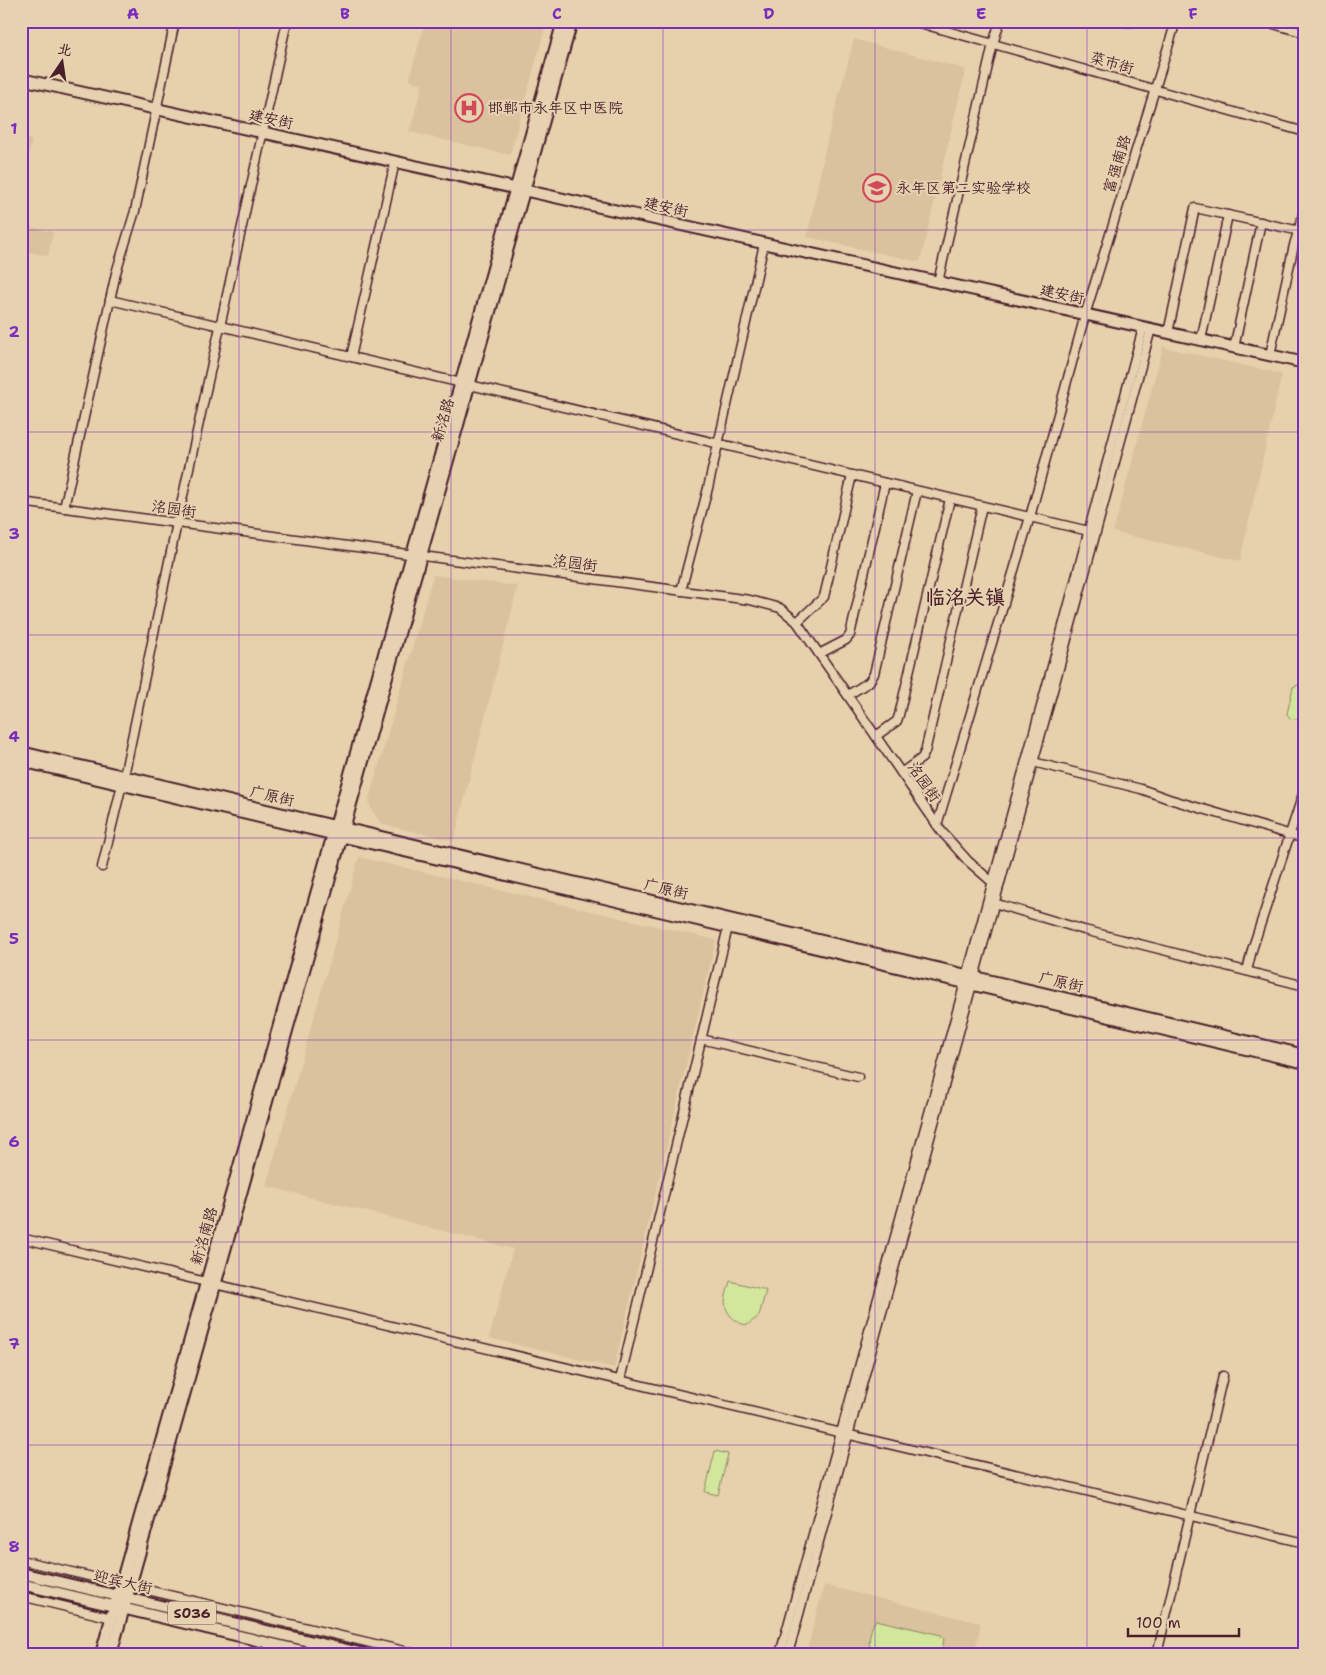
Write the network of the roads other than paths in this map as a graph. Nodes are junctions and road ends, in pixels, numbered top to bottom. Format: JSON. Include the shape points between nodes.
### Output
{"nodes":[{"id":1,"x":175,"y":21,"type":"edge"},
{"id":2,"x":287,"y":21,"type":"edge"},
{"id":3,"x":564,"y":21,"type":"edge"},
{"id":4,"x":572,"y":21,"type":"edge"},
{"id":5,"x":912,"y":21,"type":"edge"},
{"id":6,"x":1000,"y":21,"type":"edge"},
{"id":7,"x":1176,"y":21,"type":"edge"},
{"id":8,"x":1263,"y":21,"type":"edge"},
{"id":9,"x":934,"y":24,"type":"edge"},
{"id":10,"x":1305,"y":33,"type":"edge"},
{"id":11,"x":993,"y":44,"type":"junction"},
{"id":12,"x":21,"y":79,"type":"edge"},
{"id":13,"x":1155,"y":89,"type":"junction"},
{"id":14,"x":156,"y":109,"type":"junction"},
{"id":15,"x":1305,"y":132,"type":"edge"},
{"id":16,"x":262,"y":133,"type":"junction"},
{"id":17,"x":395,"y":162,"type":"junction"},
{"id":18,"x":520,"y":190,"type":"junction"},
{"id":19,"x":1305,"y":208,"type":"edge"},
{"id":20,"x":1228,"y":215,"type":"junction"},
{"id":21,"x":1261,"y":222,"type":"junction"},
{"id":22,"x":1301,"y":231,"type":"edge"},
{"id":23,"x":764,"y":244,"type":"junction"},
{"id":24,"x":938,"y":282,"type":"junction"},
{"id":25,"x":110,"y":300,"type":"junction"},
{"id":26,"x":1085,"y":315,"type":"junction"},
{"id":27,"x":220,"y":326,"type":"junction"},
{"id":28,"x":1147,"y":328,"type":"junction"},
{"id":29,"x":1168,"y":333,"type":"junction"},
{"id":30,"x":1202,"y":340,"type":"junction"},
{"id":31,"x":1234,"y":348,"type":"junction"},
{"id":32,"x":1270,"y":356,"type":"junction"},
{"id":33,"x":351,"y":357,"type":"junction"},
{"id":34,"x":1305,"y":363,"type":"edge"},
{"id":35,"x":465,"y":384,"type":"junction"},
{"id":36,"x":718,"y":444,"type":"junction"},
{"id":37,"x":852,"y":475,"type":"junction"},
{"id":38,"x":884,"y":483,"type":"junction"},
{"id":39,"x":917,"y":491,"type":"junction"},
{"id":40,"x":950,"y":499,"type":"junction"},
{"id":41,"x":21,"y":502,"type":"edge"},
{"id":42,"x":982,"y":506,"type":"junction"},
{"id":43,"x":64,"y":508,"type":"junction"},
{"id":44,"x":1030,"y":517,"type":"junction"},
{"id":45,"x":177,"y":523,"type":"junction"},
{"id":46,"x":1092,"y":532,"type":"junction"},
{"id":47,"x":416,"y":555,"type":"junction"},
{"id":48,"x":681,"y":591,"type":"junction"},
{"id":49,"x":797,"y":622,"type":"junction"},
{"id":50,"x":819,"y":654,"type":"junction"},
{"id":51,"x":848,"y":695,"type":"junction"},
{"id":52,"x":876,"y":736,"type":"junction"},
{"id":53,"x":21,"y":752,"type":"edge"},
{"id":54,"x":21,"y":761,"type":"edge"},
{"id":55,"x":1033,"y":762,"type":"junction"},
{"id":56,"x":901,"y":773,"type":"junction"},
{"id":57,"x":123,"y":781,"type":"junction"},
{"id":58,"x":1305,"y":788,"type":"edge"},
{"id":59,"x":937,"y":825,"type":"junction"},
{"id":60,"x":338,"y":831,"type":"junction"},
{"id":61,"x":1290,"y":835,"type":"junction"},
{"id":62,"x":1305,"y":839,"type":"edge"},
{"id":63,"x":102,"y":868,"type":"dead end"},
{"id":64,"x":992,"y":882,"type":"junction"},
{"id":65,"x":994,"y":903,"type":"junction"},
{"id":66,"x":728,"y":927,"type":"junction"},
{"id":67,"x":1247,"y":971,"type":"junction"},
{"id":68,"x":969,"y":979,"type":"junction"},
{"id":69,"x":1305,"y":986,"type":"edge"},
{"id":70,"x":701,"y":1039,"type":"junction"},
{"id":71,"x":1305,"y":1055,"type":"edge"},
{"id":72,"x":1305,"y":1063,"type":"edge"},
{"id":73,"x":858,"y":1077,"type":"dead end"},
{"id":74,"x":21,"y":1238,"type":"edge"},
{"id":75,"x":211,"y":1283,"type":"junction"},
{"id":76,"x":1223,"y":1376,"type":"dead end"},
{"id":77,"x":620,"y":1380,"type":"junction"},
{"id":78,"x":845,"y":1433,"type":"junction"},
{"id":79,"x":1190,"y":1516,"type":"junction"},
{"id":80,"x":1305,"y":1543,"type":"edge"},
{"id":81,"x":21,"y":1560,"type":"edge"},
{"id":82,"x":21,"y":1573,"type":"edge"},
{"id":83,"x":21,"y":1584,"type":"edge"},
{"id":84,"x":126,"y":1585,"type":"junction"},
{"id":85,"x":21,"y":1596,"type":"edge"},
{"id":86,"x":122,"y":1597,"type":"junction"},
{"id":87,"x":119,"y":1607,"type":"junction"},
{"id":88,"x":112,"y":1618,"type":"junction"},
{"id":89,"x":101,"y":1654,"type":"edge"},
{"id":90,"x":111,"y":1654,"type":"edge"},
{"id":91,"x":315,"y":1654,"type":"edge"},
{"id":92,"x":364,"y":1654,"type":"edge"},
{"id":93,"x":417,"y":1654,"type":"edge"},
{"id":94,"x":780,"y":1654,"type":"edge"},
{"id":95,"x":788,"y":1654,"type":"edge"},
{"id":96,"x":1156,"y":1654,"type":"edge"}],
"edges":[{"from":1,"to":14,"type":"street"},
{"from":2,"to":16,"type":"street"},
{"from":3,"to":18,"type":"main road","name":"新洺路"},
{"from":4,"to":18,"type":"main road","name":"新洺路"},
{"from":5,"to":9,"type":"street","name":"菜市街"},
{"from":6,"to":11,"type":"street"},
{"from":7,"to":13,"type":"street","name":"富强南路"},
{"from":8,"to":10,"type":"street"},
{"from":9,"to":11,"type":"street","name":"菜市街"},
{"from":11,"to":13,"type":"street","name":"菜市街"},
{"from":11,"to":24,"type":"street"},
{"from":12,"to":14,"type":"main road","name":"建安街"},
{"from":13,"to":15,"type":"street","name":"菜市街"},
{"from":13,"to":26,"type":"street","name":"富强南路"},
{"from":14,"to":16,"type":"main road","name":"建安街"},
{"from":14,"to":25,"type":"street","via":[[135,211]]},
{"from":16,"to":17,"type":"main road","name":"建安街"},
{"from":16,"to":27,"type":"street"},
{"from":17,"to":18,"type":"main road","name":"建安街"},
{"from":17,"to":33,"type":"street"},
{"from":18,"to":23,"type":"main road","name":"建安街"},
{"from":18,"to":35,"type":"main road","name":"新洺路"},
{"from":19,"to":22,"type":"street"},
{"from":20,"to":21,"type":"street"},
{"from":20,"to":29,"type":"street","via":[[1196,208]]},
{"from":20,"to":30,"type":"street"},
{"from":21,"to":22,"type":"street"},
{"from":21,"to":31,"type":"street"},
{"from":22,"to":32,"type":"street"},
{"from":23,"to":24,"type":"main road","name":"建安街"},
{"from":23,"to":36,"type":"street"},
{"from":24,"to":26,"type":"main road","name":"建安街"},
{"from":25,"to":27,"type":"street"},
{"from":25,"to":43,"type":"street"},
{"from":26,"to":28,"type":"main road","name":"建安街"},
{"from":26,"to":44,"type":"street","name":"富强南路"},
{"from":27,"to":33,"type":"street"},
{"from":27,"to":45,"type":"street"},
{"from":28,"to":29,"type":"main road","name":"建安街"},
{"from":28,"to":46,"type":"street"},
{"from":29,"to":30,"type":"main road","name":"建安街"},
{"from":30,"to":31,"type":"main road","name":"建安街"},
{"from":31,"to":32,"type":"main road","name":"建安街"},
{"from":32,"to":34,"type":"main road","name":"建安街"},
{"from":33,"to":35,"type":"street"},
{"from":35,"to":36,"type":"street"},
{"from":35,"to":47,"type":"main road","name":"新洺路"},
{"from":36,"to":37,"type":"street"},
{"from":36,"to":48,"type":"street"},
{"from":37,"to":38,"type":"street"},
{"from":37,"to":49,"type":"street","via":[[824,597]]},
{"from":38,"to":39,"type":"street"},
{"from":38,"to":50,"type":"street","via":[[850,635]]},
{"from":39,"to":40,"type":"street"},
{"from":39,"to":51,"type":"street","via":[[874,674],[869,682]]},
{"from":40,"to":42,"type":"street"},
{"from":40,"to":52,"type":"street","via":[[900,715]]},
{"from":41,"to":43,"type":"street","name":"洺园街"},
{"from":42,"to":44,"type":"street"},
{"from":42,"to":56,"type":"street","via":[[925,752],[922,758]]},
{"from":43,"to":45,"type":"street","name":"洺园街"},
{"from":44,"to":46,"type":"street"},
{"from":44,"to":59,"type":"street","name":"富强南路"},
{"from":45,"to":47,"type":"street","name":"洺园街"},
{"from":45,"to":57,"type":"street"},
{"from":46,"to":55,"type":"street"},
{"from":46,"to":64,"type":"street"},
{"from":47,"to":48,"type":"street","name":"洺园街"},
{"from":47,"to":60,"type":"main road","name":"新洺路"},
{"from":48,"to":49,"type":"street","name":"洺园街","via":[[769,604],[780,608]]},
{"from":49,"to":50,"type":"street","name":"洺园街"},
{"from":50,"to":51,"type":"street","name":"洺园街"},
{"from":51,"to":52,"type":"street","name":"洺园街"},
{"from":52,"to":56,"type":"street","name":"洺园街"},
{"from":53,"to":57,"type":"main road","name":"广原街"},
{"from":54,"to":57,"type":"main road","name":"广原街"},
{"from":55,"to":61,"type":"street","via":[[1141,789]]},
{"from":55,"to":65,"type":"street"},
{"from":56,"to":59,"type":"street","name":"洺园街"},
{"from":57,"to":60,"type":"main road","name":"广原街"},
{"from":57,"to":63,"type":"street"},
{"from":58,"to":61,"type":"street"},
{"from":59,"to":64,"type":"street","name":"洺园街","via":[[968,861]]},
{"from":60,"to":66,"type":"main road","name":"广原街"},
{"from":60,"to":68,"type":"main road","name":"广原街"},
{"from":60,"to":75,"type":"main road","name":"新洺南路"},
{"from":61,"to":62,"type":"street"},
{"from":61,"to":67,"type":"street"},
{"from":64,"to":68,"type":"street"},
{"from":65,"to":67,"type":"street","via":[[1084,930]]},
{"from":65,"to":68,"type":"street"},
{"from":66,"to":68,"type":"main road","name":"广原街"},
{"from":66,"to":70,"type":"street"},
{"from":67,"to":69,"type":"street"},
{"from":68,"to":71,"type":"main road","name":"广原街"},
{"from":68,"to":72,"type":"main road","name":"广原街"},
{"from":68,"to":78,"type":"street"},
{"from":70,"to":73,"type":"street"},
{"from":70,"to":77,"type":"street"},
{"from":74,"to":75,"type":"street"},
{"from":75,"to":77,"type":"street"},
{"from":75,"to":84,"type":"main road","name":"新洺南路"},
{"from":76,"to":79,"type":"street"},
{"from":77,"to":78,"type":"street"},
{"from":78,"to":79,"type":"street"},
{"from":78,"to":94,"type":"street"},
{"from":78,"to":95,"type":"street"},
{"from":79,"to":80,"type":"street"},
{"from":79,"to":96,"type":"street"},
{"from":81,"to":84,"type":"street"},
{"from":82,"to":86,"type":"main road","name":"迎宾大街","number":"S036"},
{"from":83,"to":87,"type":"main road","name":"迎宾大街","number":"S036"},
{"from":84,"to":86,"type":"main road","name":"新洺南路"},
{"from":84,"to":93,"type":"street"},
{"from":85,"to":88,"type":"street"},
{"from":86,"to":87,"type":"main road","name":"新洺南路"},
{"from":86,"to":92,"type":"main road","name":"迎宾大街","number":"S036"},
{"from":87,"to":88,"type":"main road","name":"新洺南路"},
{"from":87,"to":90,"type":"main road","name":"新洺南路"},
{"from":87,"to":91,"type":"main road","name":"迎宾大街","number":"S036"},
{"from":88,"to":89,"type":"main road","name":"新洺南路"}]}
